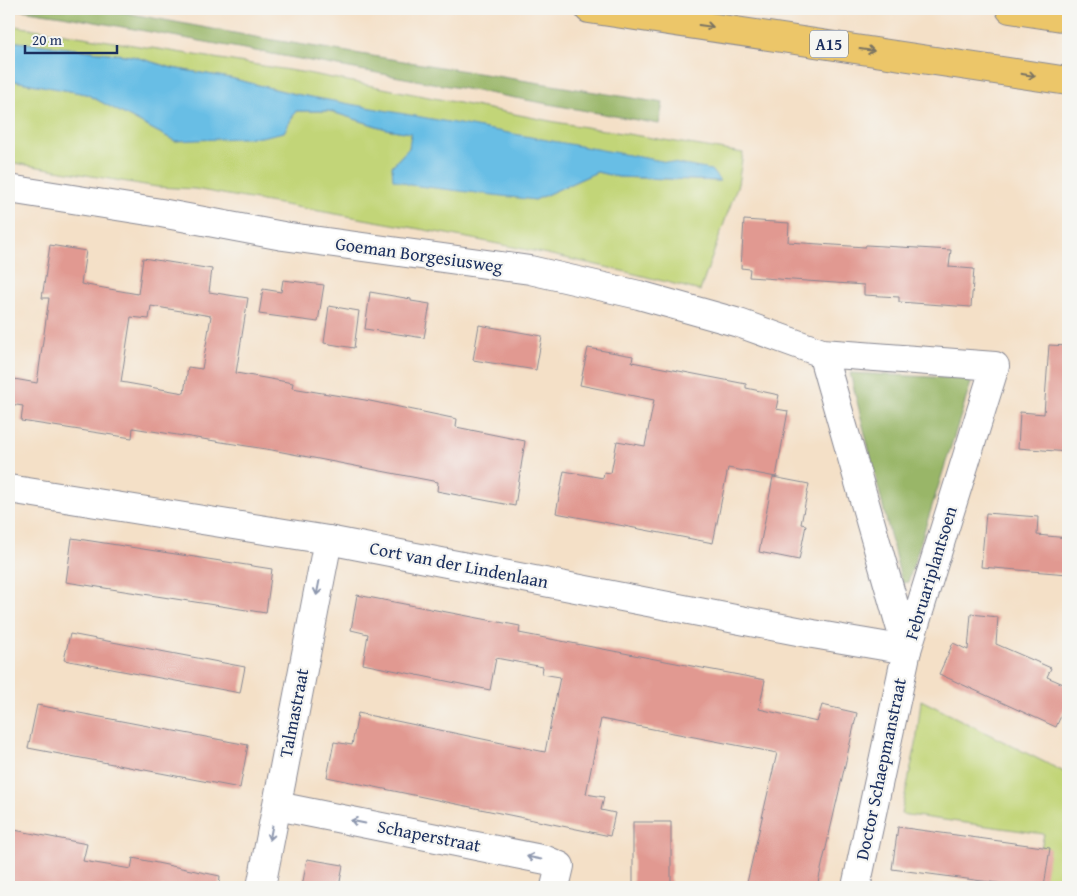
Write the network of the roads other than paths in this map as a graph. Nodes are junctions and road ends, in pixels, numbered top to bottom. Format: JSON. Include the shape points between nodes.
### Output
{"nodes":[{"id":1,"x":589,"y":9,"type":"edge"},
{"id":2,"x":1010,"y":9,"type":"edge"},
{"id":3,"x":1068,"y":18,"type":"edge"},
{"id":4,"x":1068,"y":81,"type":"edge"},
{"id":5,"x":9,"y":189,"type":"edge"},
{"id":6,"x":822,"y":353,"type":"junction"},
{"id":7,"x":9,"y":489,"type":"edge"},
{"id":8,"x":328,"y":540,"type":"junction"},
{"id":9,"x":907,"y":650,"type":"junction"},
{"id":10,"x":277,"y":806,"type":"junction"},
{"id":11,"x":261,"y":887,"type":"edge"},
{"id":12,"x":555,"y":887,"type":"edge"},
{"id":13,"x":856,"y":887,"type":"edge"}],
"edges":[{"from":1,"to":4,"type":"highway","number":"A15","one_way":true},
{"from":2,"to":3,"type":"highway"},
{"from":5,"to":6,"type":"street","name":"Goeman Borgesiusweg","via":[[161,212],[283,236],[530,270],[639,295],[739,323]]},
{"from":6,"to":9,"type":"street","name":"Februariplantsoen"},
{"from":6,"to":9,"type":"street","name":"Februariplantsoen","via":[[996,366]]},
{"from":7,"to":8,"type":"street","name":"Cort van der Lindenlaan"},
{"from":8,"to":9,"type":"street","name":"Cort van der Lindenlaan"},
{"from":8,"to":10,"type":"street","name":"Talmastraat","one_way":true},
{"from":9,"to":13,"type":"street","name":"Doctor Schaepmanstraat"},
{"from":10,"to":11,"type":"street","name":"Talmastraat","one_way":true},
{"from":12,"to":10,"type":"street","name":"Schaperstraat","one_way":true,"via":[[560,866],[546,860]]}]}
